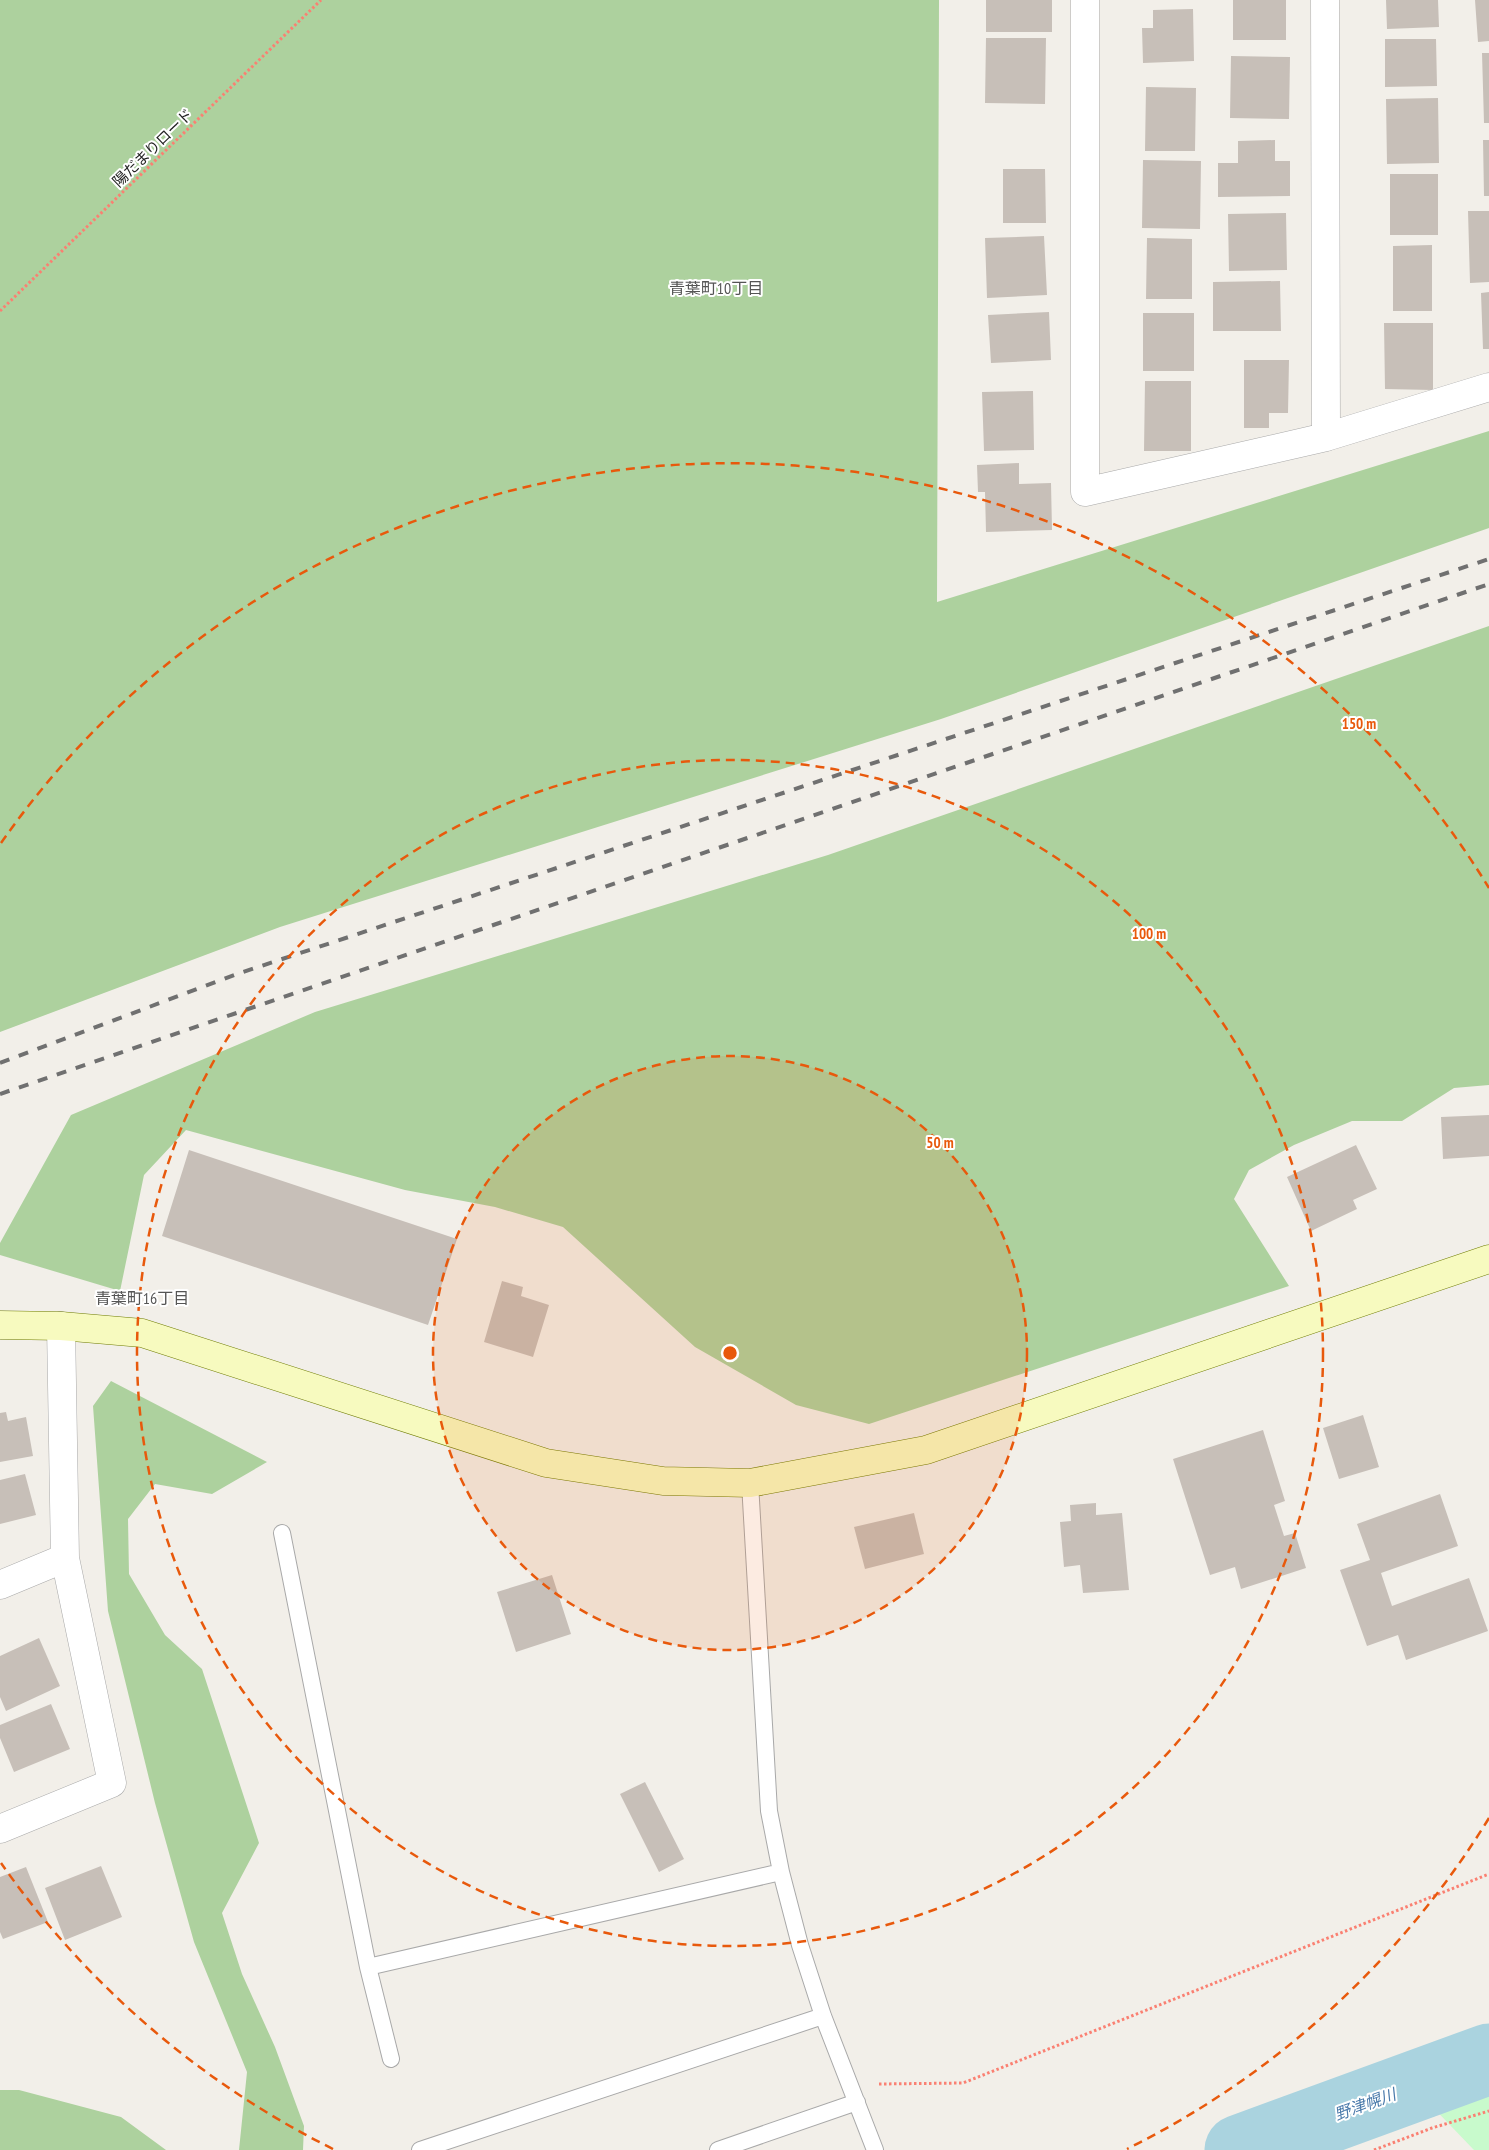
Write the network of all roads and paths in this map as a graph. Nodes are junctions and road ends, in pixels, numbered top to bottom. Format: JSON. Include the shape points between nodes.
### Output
{"nodes":[{"id":1,"x":322,"y":0,"type":"edge"},
{"id":2,"x":1085,"y":0,"type":"edge"},
{"id":3,"x":1325,"y":0,"type":"edge"},
{"id":4,"x":0,"y":311,"type":"edge"},
{"id":5,"x":1489,"y":387,"type":"edge"},
{"id":6,"x":1326,"y":437,"type":"junction"},
{"id":7,"x":1489,"y":1259,"type":"edge"},
{"id":8,"x":0,"y":1324,"type":"edge"},
{"id":9,"x":61,"y":1326,"type":"junction"},
{"id":10,"x":750,"y":1483,"type":"junction"},
{"id":11,"x":282,"y":1533,"type":"dead end"},
{"id":12,"x":65,"y":1558,"type":"junction"},
{"id":13,"x":0,"y":1585,"type":"edge"},
{"id":14,"x":0,"y":1829,"type":"edge"},
{"id":15,"x":780,"y":1872,"type":"junction"},
{"id":16,"x":1489,"y":1874,"type":"edge"},
{"id":17,"x":368,"y":1967,"type":"junction"},
{"id":18,"x":823,"y":2016,"type":"junction"},
{"id":19,"x":391,"y":2059,"type":"dead end"},
{"id":20,"x":850,"y":2084,"type":"junction"},
{"id":21,"x":857,"y":2102,"type":"junction"},
{"id":22,"x":1489,"y":2111,"type":"edge"},
{"id":23,"x":420,"y":2150,"type":"edge"},
{"id":24,"x":718,"y":2150,"type":"edge"},
{"id":25,"x":874,"y":2150,"type":"edge"},
{"id":26,"x":1374,"y":2150,"type":"edge"}],
"edges":[{"from":1,"to":4,"type":"path","name":"陽だまりロード"},
{"from":2,"to":6,"type":"street","via":[[1085,492]]},
{"from":3,"to":6,"type":"street"},
{"from":5,"to":6,"type":"street"},
{"from":7,"to":10,"type":"street","via":[[926,1450]]},
{"from":8,"to":9,"type":"street"},
{"from":9,"to":10,"type":"street","via":[[142,1334],[546,1464],[663,1481]]},
{"from":9,"to":12,"type":"street"},
{"from":10,"to":15,"type":"lane","via":[[768,1811]]},
{"from":11,"to":17,"type":"lane"},
{"from":12,"to":13,"type":"street"},
{"from":12,"to":14,"type":"street","via":[[112,1783]]},
{"from":15,"to":17,"type":"lane"},
{"from":15,"to":18,"type":"lane"},
{"from":16,"to":20,"type":"path","via":[[963,2083]]},
{"from":17,"to":19,"type":"lane"},
{"from":18,"to":20,"type":"lane"},
{"from":18,"to":23,"type":"lane"},
{"from":20,"to":21,"type":"lane"},
{"from":21,"to":24,"type":"lane"},
{"from":21,"to":25,"type":"lane"},
{"from":22,"to":26,"type":"path"}]}
